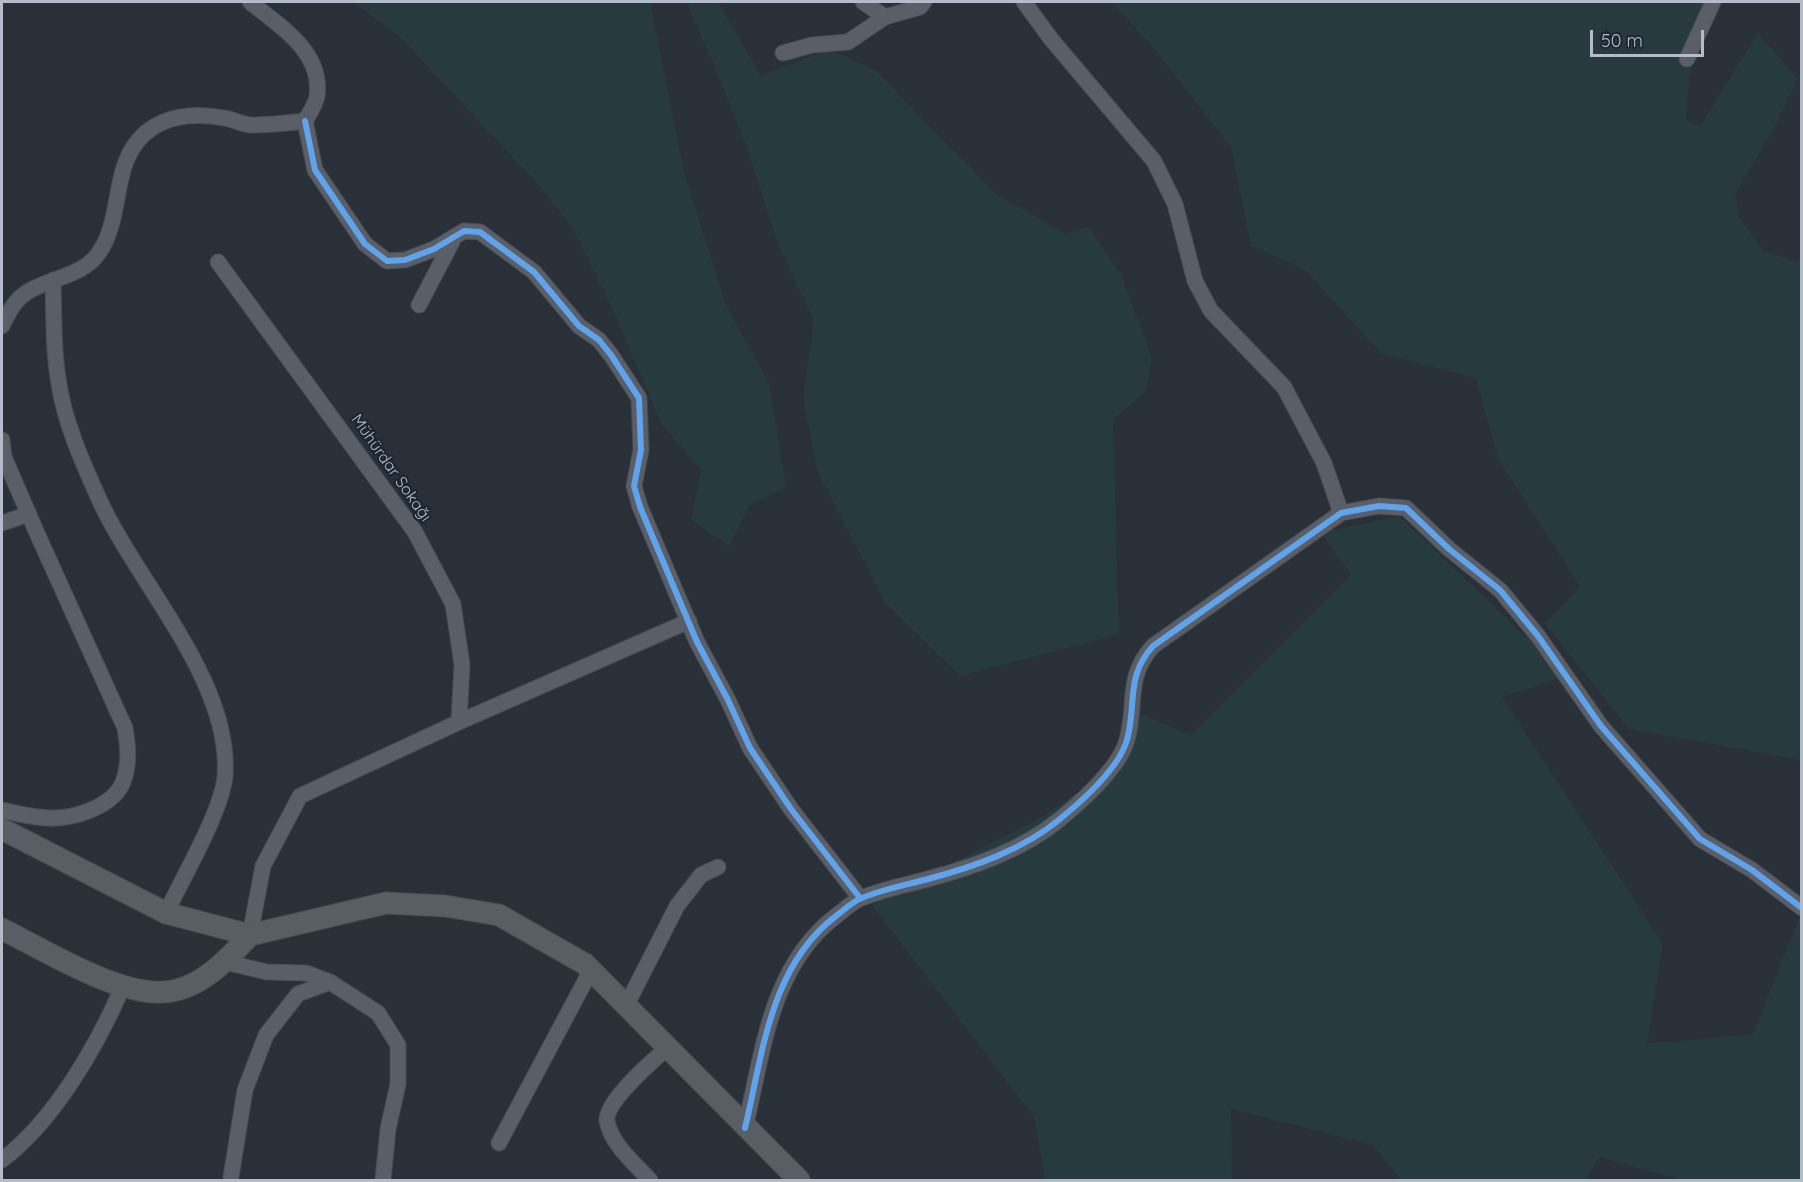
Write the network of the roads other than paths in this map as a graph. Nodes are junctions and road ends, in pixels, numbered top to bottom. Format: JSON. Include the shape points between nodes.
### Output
{"nodes":[{"id":1,"x":250,"y":2,"type":"edge"},
{"id":2,"x":863,"y":2,"type":"edge"},
{"id":3,"x":924,"y":2,"type":"edge"},
{"id":4,"x":1024,"y":2,"type":"edge"},
{"id":5,"x":1713,"y":2,"type":"edge"},
{"id":6,"x":885,"y":17,"type":"junction"},
{"id":7,"x":783,"y":53,"type":"dead end"},
{"id":8,"x":1687,"y":59,"type":"dead end"},
{"id":9,"x":305,"y":121,"type":"junction"},
{"id":10,"x":455,"y":236,"type":"junction"},
{"id":11,"x":219,"y":262,"type":"dead end"},
{"id":12,"x":53,"y":280,"type":"junction"},
{"id":13,"x":418,"y":305,"type":"dead end"},
{"id":14,"x":2,"y":326,"type":"edge"},
{"id":15,"x":2,"y":440,"type":"edge"},
{"id":16,"x":1341,"y":513,"type":"junction"},
{"id":17,"x":29,"y":514,"type":"junction"},
{"id":18,"x":2,"y":523,"type":"edge"},
{"id":19,"x":689,"y":621,"type":"junction"},
{"id":20,"x":459,"y":722,"type":"junction"},
{"id":21,"x":2,"y":810,"type":"edge"},
{"id":22,"x":2,"y":829,"type":"edge"},
{"id":23,"x":718,"y":867,"type":"dead end"},
{"id":24,"x":860,"y":898,"type":"junction"},
{"id":25,"x":1802,"y":908,"type":"edge"},
{"id":26,"x":166,"y":913,"type":"junction"},
{"id":27,"x":2,"y":929,"type":"edge"},
{"id":28,"x":250,"y":935,"type":"junction"},
{"id":29,"x":225,"y":962,"type":"junction"},
{"id":30,"x":591,"y":970,"type":"junction"},
{"id":31,"x":330,"y":982,"type":"junction"},
{"id":32,"x":123,"y":987,"type":"junction"},
{"id":33,"x":626,"y":1006,"type":"junction"},
{"id":34,"x":668,"y":1047,"type":"junction"},
{"id":35,"x":746,"y":1128,"type":"junction"},
{"id":36,"x":499,"y":1143,"type":"dead end"},
{"id":37,"x":2,"y":1160,"type":"edge"},
{"id":38,"x":231,"y":1177,"type":"dead end"},
{"id":39,"x":383,"y":1180,"type":"edge"},
{"id":40,"x":650,"y":1180,"type":"edge"},
{"id":41,"x":799,"y":1180,"type":"edge"}],
"edges":[{"from":1,"to":9,"type":"street","via":[[299,41],[315,68],[317,97]]},
{"from":2,"to":6,"type":"street"},
{"from":3,"to":6,"type":"street","via":[[920,7]]},
{"from":4,"to":16,"type":"street","via":[[1154,161],[1175,204],[1195,281],[1211,311],[1284,387],[1324,463]]},
{"from":5,"to":8,"type":"street"},
{"from":6,"to":7,"type":"street","via":[[848,42],[812,45]]},
{"from":9,"to":10,"type":"street","via":[[315,170],[365,244],[387,261],[405,260]]},
{"from":9,"to":12,"type":"street","via":[[248,125],[201,116],[177,118],[148,129],[133,146],[124,168],[107,240],[97,257]]},
{"from":10,"to":13,"type":"street"},
{"from":10,"to":19,"type":"street","via":[[464,231],[480,232],[534,272],[579,326],[599,340],[639,398],[641,450],[634,486],[649,533]]},
{"from":11,"to":20,"type":"street","name":"Mühürdar Sokağı","via":[[415,532],[448,594],[462,664]]},
{"from":12,"to":14,"type":"street","via":[[16,301]]},
{"from":12,"to":26,"type":"street","via":[[58,385],[70,431],[100,501],[153,596],[197,663],[222,732],[225,777],[214,813]]},
{"from":15,"to":17,"type":"street","via":[[4,457]]},
{"from":16,"to":24,"type":"street","via":[[1153,646],[1141,660],[1135,676],[1127,740],[1120,756],[1094,788],[1058,821],[1014,848],[960,870]]},
{"from":16,"to":25,"type":"street","via":[[1379,506],[1406,508],[1500,590],[1538,636],[1600,726],[1700,838],[1752,870]]},
{"from":17,"to":18,"type":"street"},
{"from":17,"to":21,"type":"street","via":[[125,728],[129,753],[123,784],[106,801],[81,815],[55,818]]},
{"from":19,"to":20,"type":"street"},
{"from":19,"to":24,"type":"street","via":[[750,748],[791,809]]},
{"from":20,"to":28,"type":"street","via":[[300,796],[263,866]]},
{"from":22,"to":26,"type":"street"},
{"from":23,"to":33,"type":"street","via":[[701,875],[677,906]]},
{"from":24,"to":35,"type":"street","via":[[804,947],[786,975],[773,1011]]},
{"from":26,"to":28,"type":"street"},
{"from":27,"to":32,"type":"street"},
{"from":28,"to":29,"type":"street"},
{"from":28,"to":30,"type":"street","via":[[386,903],[445,906],[499,915]]},
{"from":29,"to":31,"type":"street","via":[[267,972],[306,973]]},
{"from":29,"to":32,"type":"street","via":[[191,985],[164,993]]},
{"from":30,"to":33,"type":"street"},
{"from":30,"to":36,"type":"street"},
{"from":31,"to":38,"type":"street","via":[[298,994],[266,1035],[246,1090]]},
{"from":31,"to":39,"type":"street","via":[[378,1013],[398,1045],[398,1084]]},
{"from":32,"to":37,"type":"street","via":[[111,1013],[43,1121]]},
{"from":33,"to":34,"type":"street"},
{"from":34,"to":35,"type":"street"},
{"from":34,"to":40,"type":"street","via":[[612,1103],[607,1119],[614,1137]]},
{"from":35,"to":41,"type":"street"}]}
